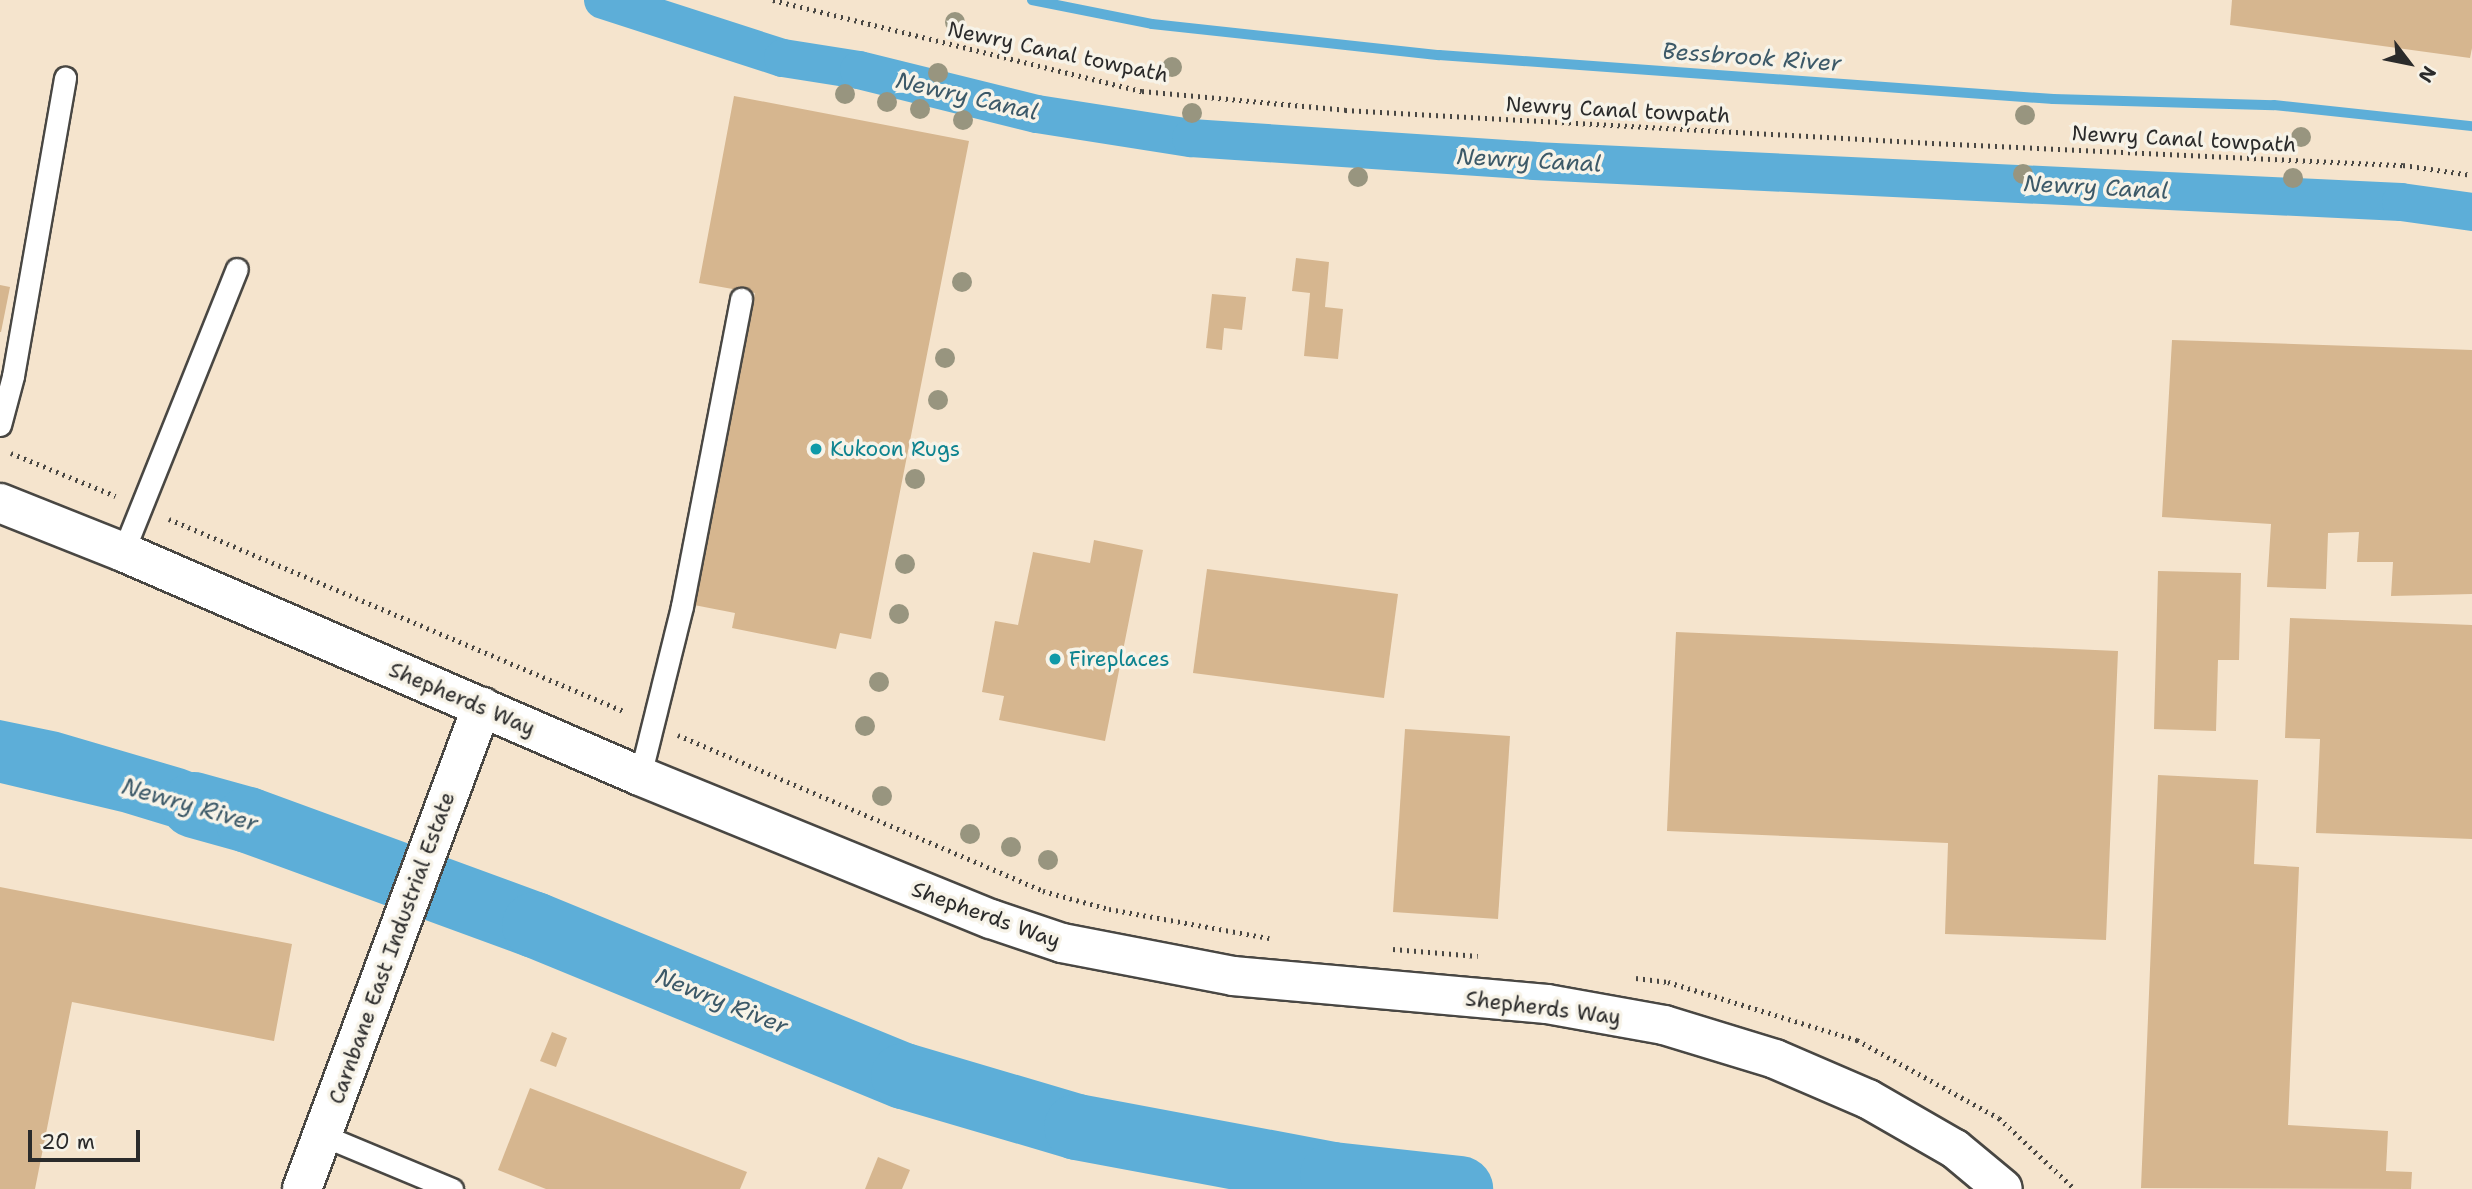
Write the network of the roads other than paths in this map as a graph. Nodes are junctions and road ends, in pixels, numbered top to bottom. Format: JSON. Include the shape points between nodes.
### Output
{"nodes":[{"id":1,"x":65,"y":78,"type":"dead end"},
{"id":2,"x":237,"y":269,"type":"dead end"},
{"id":3,"x":741,"y":299,"type":"dead end"},
{"id":4,"x":0,"y":425,"type":"edge"},
{"id":5,"x":0,"y":503,"type":"edge"},
{"id":6,"x":123,"y":552,"type":"junction"},
{"id":7,"x":482,"y":706,"type":"junction"},
{"id":8,"x":640,"y":776,"type":"junction"},
{"id":9,"x":322,"y":1135,"type":"junction"},
{"id":10,"x":302,"y":1189,"type":"edge"},
{"id":11,"x":452,"y":1189,"type":"edge"},
{"id":12,"x":2003,"y":1189,"type":"edge"}],
"edges":[{"from":1,"to":4,"type":"lane","via":[[13,376]]},
{"from":2,"to":6,"type":"lane"},
{"from":3,"to":8,"type":"lane","via":[[682,606]]},
{"from":5,"to":6,"type":"street","name":"Shepherds Way"},
{"from":6,"to":7,"type":"street","name":"Shepherds Way"},
{"from":7,"to":8,"type":"street","name":"Shepherds Way"},
{"from":7,"to":9,"type":"street","name":"Carnbane East Industrial Estate"},
{"from":8,"to":12,"type":"street","name":"Shepherds Way","via":[[911,889],[1062,943],[1233,976],[1547,1004],[1676,1029],[1775,1059],[1868,1100],[1955,1149]]},
{"from":9,"to":10,"type":"street","name":"Carnbane East Industrial Estate"},
{"from":9,"to":11,"type":"lane"}]}
